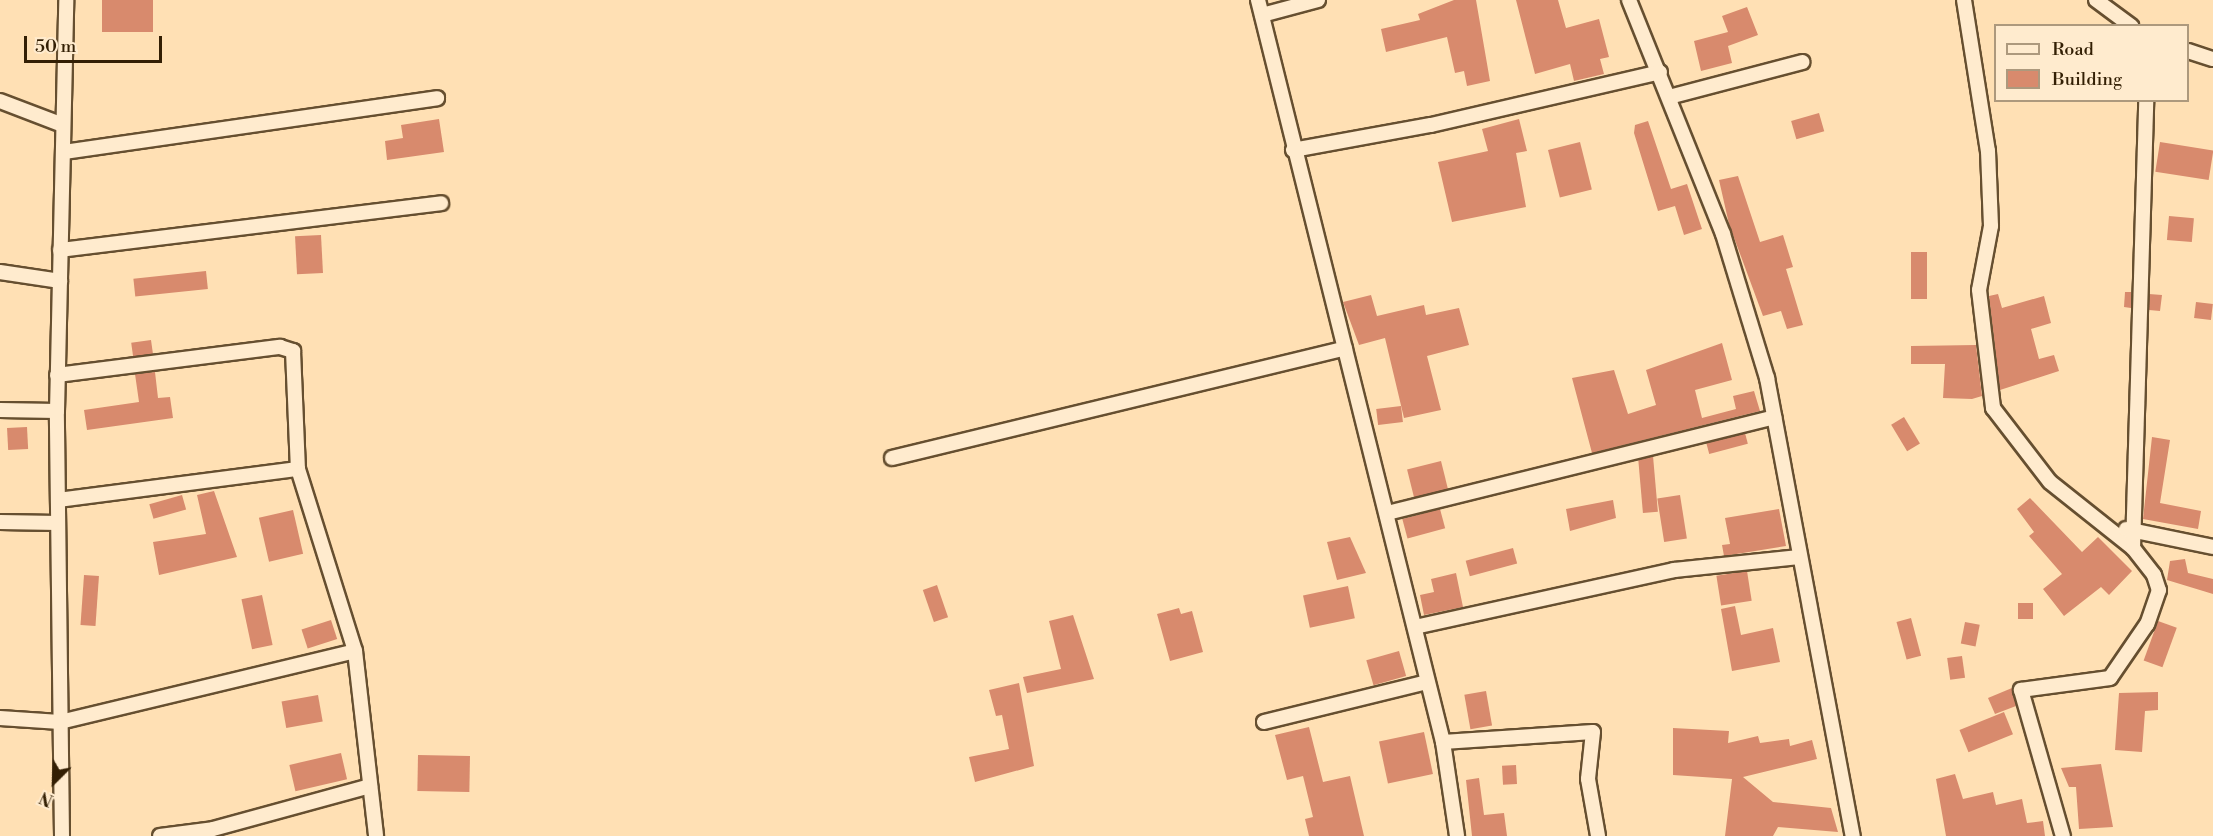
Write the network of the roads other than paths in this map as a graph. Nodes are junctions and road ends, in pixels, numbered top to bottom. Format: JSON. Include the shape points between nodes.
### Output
{"nodes":[{"id":1,"x":66,"y":0,"type":"edge"},
{"id":2,"x":1258,"y":0,"type":"edge"},
{"id":3,"x":1318,"y":0,"type":"edge"},
{"id":4,"x":1629,"y":0,"type":"edge"},
{"id":5,"x":1964,"y":0,"type":"edge"},
{"id":6,"x":2096,"y":0,"type":"edge"},
{"id":7,"x":1262,"y":15,"type":"junction"},
{"id":8,"x":2128,"y":24,"type":"edge"},
{"id":9,"x":2189,"y":52,"type":"edge"},
{"id":10,"x":2213,"y":59,"type":"edge"},
{"id":11,"x":1802,"y":62,"type":"dead end"},
{"id":12,"x":1660,"y":72,"type":"junction"},
{"id":13,"x":1670,"y":97,"type":"junction"},
{"id":14,"x":437,"y":98,"type":"dead end"},
{"id":15,"x":0,"y":101,"type":"edge"},
{"id":16,"x":2146,"y":102,"type":"edge"},
{"id":17,"x":63,"y":125,"type":"junction"},
{"id":18,"x":1293,"y":150,"type":"junction"},
{"id":19,"x":64,"y":152,"type":"junction"},
{"id":20,"x":441,"y":203,"type":"dead end"},
{"id":21,"x":60,"y":250,"type":"junction"},
{"id":22,"x":0,"y":272,"type":"edge"},
{"id":23,"x":60,"y":280,"type":"junction"},
{"id":24,"x":1345,"y":348,"type":"junction"},
{"id":25,"x":57,"y":375,"type":"junction"},
{"id":26,"x":0,"y":410,"type":"edge"},
{"id":27,"x":57,"y":411,"type":"junction"},
{"id":28,"x":1774,"y":417,"type":"junction"},
{"id":29,"x":892,"y":458,"type":"dead end"},
{"id":30,"x":298,"y":469,"type":"junction"},
{"id":31,"x":58,"y":500,"type":"junction"},
{"id":32,"x":1387,"y":513,"type":"junction"},
{"id":33,"x":0,"y":522,"type":"edge"},
{"id":34,"x":58,"y":523,"type":"junction"},
{"id":35,"x":2106,"y":527,"type":"junction"},
{"id":36,"x":2134,"y":531,"type":"junction"},
{"id":37,"x":2213,"y":547,"type":"edge"},
{"id":38,"x":2133,"y":548,"type":"junction"},
{"id":39,"x":1799,"y":557,"type":"junction"},
{"id":40,"x":1414,"y":627,"type":"junction"},
{"id":41,"x":356,"y":651,"type":"junction"},
{"id":42,"x":1427,"y":682,"type":"junction"},
{"id":43,"x":0,"y":718,"type":"edge"},
{"id":44,"x":60,"y":722,"type":"junction"},
{"id":45,"x":1264,"y":722,"type":"dead end"},
{"id":46,"x":1443,"y":742,"type":"junction"},
{"id":47,"x":370,"y":786,"type":"junction"},
{"id":48,"x":62,"y":836,"type":"edge"},
{"id":49,"x":160,"y":836,"type":"edge"},
{"id":50,"x":376,"y":836,"type":"edge"},
{"id":51,"x":1457,"y":836,"type":"edge"},
{"id":52,"x":1598,"y":836,"type":"edge"},
{"id":53,"x":1853,"y":836,"type":"edge"},
{"id":54,"x":2063,"y":836,"type":"edge"}],
"edges":[{"from":1,"to":17,"type":"street"},
{"from":2,"to":7,"type":"street"},
{"from":3,"to":7,"type":"street"},
{"from":4,"to":12,"type":"street"},
{"from":5,"to":35,"type":"street","via":[[1988,151],[1991,226],[1979,290],[1987,388],[2020,450]]},
{"from":6,"to":8,"type":"street"},
{"from":7,"to":18,"type":"street"},
{"from":9,"to":10,"type":"street"},
{"from":11,"to":13,"type":"street"},
{"from":12,"to":13,"type":"street"},
{"from":12,"to":18,"type":"street","via":[[1431,125]]},
{"from":13,"to":28,"type":"street","via":[[1723,234]]},
{"from":14,"to":19,"type":"street"},
{"from":15,"to":17,"type":"street"},
{"from":16,"to":36,"type":"street"},
{"from":17,"to":19,"type":"street"},
{"from":18,"to":24,"type":"street"},
{"from":19,"to":21,"type":"street"},
{"from":20,"to":21,"type":"street"},
{"from":21,"to":23,"type":"street"},
{"from":22,"to":23,"type":"street"},
{"from":23,"to":25,"type":"street"},
{"from":24,"to":29,"type":"street"},
{"from":24,"to":32,"type":"street"},
{"from":25,"to":27,"type":"street"},
{"from":25,"to":30,"type":"street","via":[[280,347],[293,351]]},
{"from":26,"to":27,"type":"street"},
{"from":27,"to":31,"type":"street"},
{"from":28,"to":32,"type":"street"},
{"from":28,"to":39,"type":"street"},
{"from":30,"to":31,"type":"street"},
{"from":30,"to":41,"type":"street"},
{"from":31,"to":34,"type":"street"},
{"from":32,"to":40,"type":"street"},
{"from":33,"to":34,"type":"street"},
{"from":34,"to":44,"type":"street"},
{"from":35,"to":36,"type":"street"},
{"from":35,"to":38,"type":"street"},
{"from":36,"to":37,"type":"street"},
{"from":36,"to":38,"type":"street"},
{"from":38,"to":54,"type":"street","via":[[2154,575],[2159,590],[2147,624],[2118,671],[2100,683],[2021,690]]},
{"from":39,"to":40,"type":"street","via":[[1674,570]]},
{"from":39,"to":53,"type":"street"},
{"from":40,"to":42,"type":"street"},
{"from":41,"to":44,"type":"street"},
{"from":41,"to":47,"type":"street"},
{"from":42,"to":45,"type":"street"},
{"from":42,"to":46,"type":"street"},
{"from":43,"to":44,"type":"street"},
{"from":44,"to":48,"type":"street"},
{"from":46,"to":51,"type":"street"},
{"from":46,"to":52,"type":"street","via":[[1593,732],[1588,779]]},
{"from":47,"to":49,"type":"street","via":[[213,829]]},
{"from":47,"to":50,"type":"street"}]}
